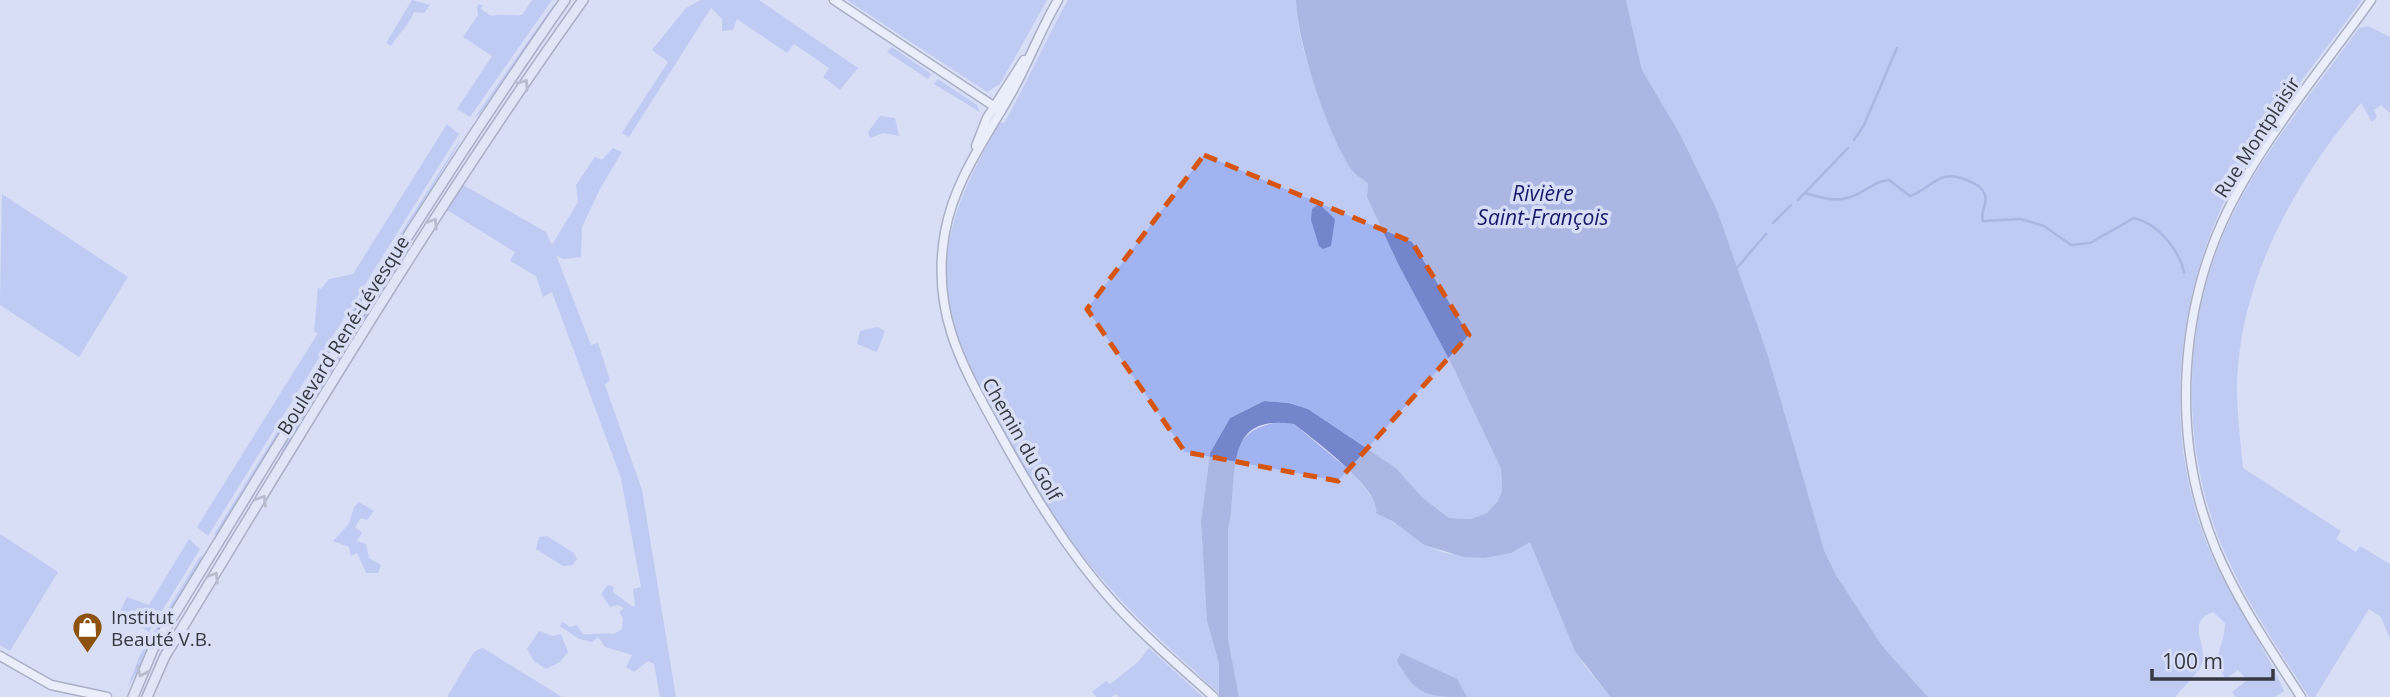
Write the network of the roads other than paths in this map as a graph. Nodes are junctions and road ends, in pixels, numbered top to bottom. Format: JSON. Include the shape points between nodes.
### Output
{"nodes":[{"id":1,"x":565,"y":0,"type":"edge"},
{"id":2,"x":583,"y":0,"type":"edge"},
{"id":3,"x":834,"y":0,"type":"edge"},
{"id":4,"x":1058,"y":0,"type":"edge"},
{"id":5,"x":2371,"y":0,"type":"edge"},
{"id":6,"x":997,"y":108,"type":"junction"},
{"id":7,"x":0,"y":656,"type":"edge"},
{"id":8,"x":107,"y":697,"type":"edge"},
{"id":9,"x":133,"y":697,"type":"edge"},
{"id":10,"x":148,"y":697,"type":"edge"},
{"id":11,"x":1214,"y":697,"type":"edge"},
{"id":12,"x":2301,"y":697,"type":"edge"}],
"edges":[{"from":1,"to":9,"type":"main road","name":"Boulevard René-Lévesque","one_way":true,"via":[[393,261],[153,649]]},
{"from":10,"to":2,"type":"main road","name":"Boulevard René-Lévesque","one_way":true,"via":[[171,646],[419,245]]},
{"from":3,"to":6,"type":"street"},
{"from":4,"to":6,"type":"street","name":"Chemin du Golf","via":[[1021,75]]},
{"from":5,"to":12,"type":"street","name":"Rue Montplaisir","via":[[2264,149],[2231,204],[2202,280],[2188,356],[2190,448],[2207,526],[2240,598]]},
{"from":6,"to":11,"type":"street","name":"Chemin du Golf","via":[[951,207],[942,256],[944,305],[957,354],[1064,541],[1114,603]]},
{"from":7,"to":8,"type":"street","via":[[51,685]]}]}
